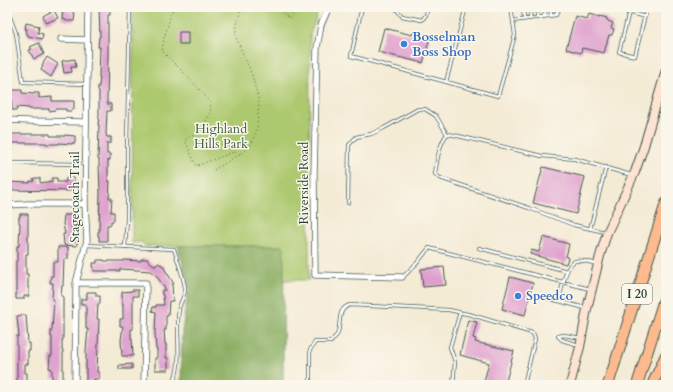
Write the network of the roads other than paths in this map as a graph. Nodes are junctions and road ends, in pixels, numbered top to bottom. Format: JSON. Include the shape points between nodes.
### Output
{"nodes":[{"id":1,"x":10,"y":7,"type":"edge"},
{"id":2,"x":88,"y":7,"type":"edge"},
{"id":3,"x":130,"y":7,"type":"edge"},
{"id":4,"x":329,"y":7,"type":"edge"},
{"id":5,"x":362,"y":7,"type":"edge"},
{"id":6,"x":398,"y":7,"type":"edge"},
{"id":7,"x":428,"y":7,"type":"edge"},
{"id":8,"x":466,"y":7,"type":"edge"},
{"id":9,"x":511,"y":7,"type":"edge"},
{"id":10,"x":523,"y":7,"type":"edge"},
{"id":11,"x":531,"y":7,"type":"edge"},
{"id":12,"x":538,"y":7,"type":"edge"},
{"id":13,"x":547,"y":7,"type":"edge"},
{"id":14,"x":553,"y":7,"type":"edge"},
{"id":15,"x":559,"y":7,"type":"edge"},
{"id":16,"x":610,"y":7,"type":"edge"},
{"id":17,"x":627,"y":7,"type":"edge"},
{"id":18,"x":647,"y":7,"type":"edge"},
{"id":19,"x":629,"y":12,"type":"junction"},
{"id":20,"x":544,"y":16,"type":"junction"},
{"id":21,"x":550,"y":16,"type":"junction"},
{"id":22,"x":645,"y":17,"type":"junction"},
{"id":23,"x":530,"y":18,"type":"junction"},
{"id":24,"x":537,"y":18,"type":"junction"},
{"id":25,"x":524,"y":19,"type":"junction"},
{"id":26,"x":513,"y":21,"type":"junction"},
{"id":27,"x":61,"y":39,"type":"dead end"},
{"id":28,"x":87,"y":40,"type":"junction"},
{"id":29,"x":666,"y":70,"type":"edge"},
{"id":30,"x":446,"y":82,"type":"junction"},
{"id":31,"x":87,"y":84,"type":"junction"},
{"id":32,"x":7,"y":120,"type":"edge"},
{"id":33,"x":86,"y":122,"type":"junction"},
{"id":34,"x":446,"y":134,"type":"junction"},
{"id":35,"x":7,"y":163,"type":"edge"},
{"id":36,"x":86,"y":164,"type":"junction"},
{"id":37,"x":606,"y":167,"type":"junction"},
{"id":38,"x":634,"y":176,"type":"junction"},
{"id":39,"x":348,"y":203,"type":"dead end"},
{"id":40,"x":666,"y":203,"type":"edge"},
{"id":41,"x":85,"y":204,"type":"junction"},
{"id":42,"x":7,"y":205,"type":"edge"},
{"id":43,"x":590,"y":229,"type":"junction"},
{"id":44,"x":607,"y":233,"type":"junction"},
{"id":45,"x":86,"y":245,"type":"junction"},
{"id":46,"x":125,"y":247,"type":"junction"},
{"id":47,"x":479,"y":248,"type":"dead end"},
{"id":48,"x":598,"y":264,"type":"junction"},
{"id":49,"x":567,"y":271,"type":"junction"},
{"id":50,"x":402,"y":277,"type":"joint"},
{"id":51,"x":76,"y":283,"type":"junction"},
{"id":52,"x":564,"y":283,"type":"junction"},
{"id":53,"x":592,"y":289,"type":"junction"},
{"id":54,"x":666,"y":293,"type":"edge"},
{"id":55,"x":534,"y":295,"type":"dead end"},
{"id":56,"x":559,"y":301,"type":"junction"},
{"id":57,"x":587,"y":309,"type":"junction"},
{"id":58,"x":460,"y":312,"type":"junction"},
{"id":59,"x":581,"y":342,"type":"junction"},
{"id":60,"x":666,"y":355,"type":"edge"},
{"id":61,"x":75,"y":385,"type":"edge"},
{"id":62,"x":144,"y":385,"type":"edge"},
{"id":63,"x":172,"y":385,"type":"edge"},
{"id":64,"x":310,"y":385,"type":"edge"},
{"id":65,"x":453,"y":385,"type":"edge"},
{"id":66,"x":524,"y":385,"type":"edge"},
{"id":67,"x":570,"y":385,"type":"edge"},
{"id":68,"x":608,"y":385,"type":"edge"},
{"id":69,"x":637,"y":385,"type":"edge"},
{"id":70,"x":652,"y":385,"type":"edge"}],
"edges":[{"from":1,"to":31,"type":"lane","via":[[23,82]]},
{"from":2,"to":28,"type":"street","name":"Stagecoach Trail"},
{"from":3,"to":46,"type":"lane"},
{"from":4,"to":50,"type":"street","name":"Riverside Road","via":[[321,25],[317,48],[315,275]]},
{"from":5,"to":30,"type":"lane","via":[[351,56]]},
{"from":6,"to":7,"type":"lane","via":[[397,10],[402,16],[422,20]]},
{"from":8,"to":30,"type":"lane"},
{"from":9,"to":26,"type":"lane"},
{"from":10,"to":25,"type":"lane"},
{"from":11,"to":23,"type":"lane"},
{"from":12,"to":24,"type":"lane"},
{"from":13,"to":20,"type":"lane"},
{"from":14,"to":21,"type":"lane"},
{"from":15,"to":21,"type":"lane","via":[[556,15]]},
{"from":16,"to":19,"type":"lane"},
{"from":17,"to":19,"type":"lane"},
{"from":18,"to":22,"type":"lane"},
{"from":19,"to":22,"type":"lane"},
{"from":19,"to":22,"type":"lane","via":[[619,52],[635,56]]},
{"from":20,"to":21,"type":"lane"},
{"from":20,"to":24,"type":"lane"},
{"from":23,"to":24,"type":"lane"},
{"from":23,"to":25,"type":"lane"},
{"from":25,"to":26,"type":"lane"},
{"from":26,"to":30,"type":"lane","via":[[515,35],[498,96]]},
{"from":27,"to":28,"type":"street"},
{"from":28,"to":31,"type":"street","name":"Stagecoach Trail"},
{"from":29,"to":38,"type":"main road"},
{"from":31,"to":33,"type":"street","name":"Stagecoach Trail"},
{"from":32,"to":33,"type":"street"},
{"from":33,"to":36,"type":"street","name":"Stagecoach Trail"},
{"from":34,"to":37,"type":"lane","via":[[542,156],[575,159]]},
{"from":34,"to":39,"type":"lane","via":[[436,116],[425,109],[418,109],[371,134],[356,137],[349,145]]},
{"from":34,"to":43,"type":"lane","via":[[436,166],[436,174],[440,178]]},
{"from":35,"to":36,"type":"lane"},
{"from":36,"to":41,"type":"street","name":"Stagecoach Trail"},
{"from":37,"to":38,"type":"lane"},
{"from":37,"to":43,"type":"lane"},
{"from":38,"to":44,"type":"main road"},
{"from":40,"to":68,"type":"highway","number":"I 20"},
{"from":41,"to":42,"type":"street"},
{"from":41,"to":45,"type":"street","name":"Stagecoach Trail","via":[[88,240]]},
{"from":43,"to":44,"type":"lane"},
{"from":44,"to":48,"type":"main road"},
{"from":45,"to":46,"type":"lane"},
{"from":45,"to":51,"type":"street","name":"Stagecoach Trail"},
{"from":46,"to":63,"type":"lane","via":[[174,249],[185,291],[179,308],[178,369]]},
{"from":47,"to":49,"type":"lane"},
{"from":48,"to":49,"type":"lane","via":[[581,260],[574,262]]},
{"from":48,"to":53,"type":"main road"},
{"from":49,"to":52,"type":"lane"},
{"from":50,"to":52,"type":"lane","via":[[429,248]]},
{"from":51,"to":61,"type":"street","name":"Stagecoach Trail"},
{"from":51,"to":62,"type":"street","via":[[146,283]]},
{"from":52,"to":53,"type":"lane"},
{"from":52,"to":56,"type":"lane"},
{"from":53,"to":57,"type":"main road"},
{"from":54,"to":69,"type":"highway","number":"I 20"},
{"from":55,"to":56,"type":"lane"},
{"from":56,"to":57,"type":"lane"},
{"from":57,"to":59,"type":"main road"},
{"from":58,"to":64,"type":"lane","via":[[345,306],[337,334],[331,342],[315,342],[310,350]]},
{"from":58,"to":65,"type":"lane","via":[[450,347],[456,362]]},
{"from":58,"to":66,"type":"lane","via":[[534,335]]},
{"from":59,"to":59,"type":"lane","via":[[564,335],[558,336],[562,340]]},
{"from":59,"to":67,"type":"main road"},
{"from":60,"to":70,"type":"highway"}]}
